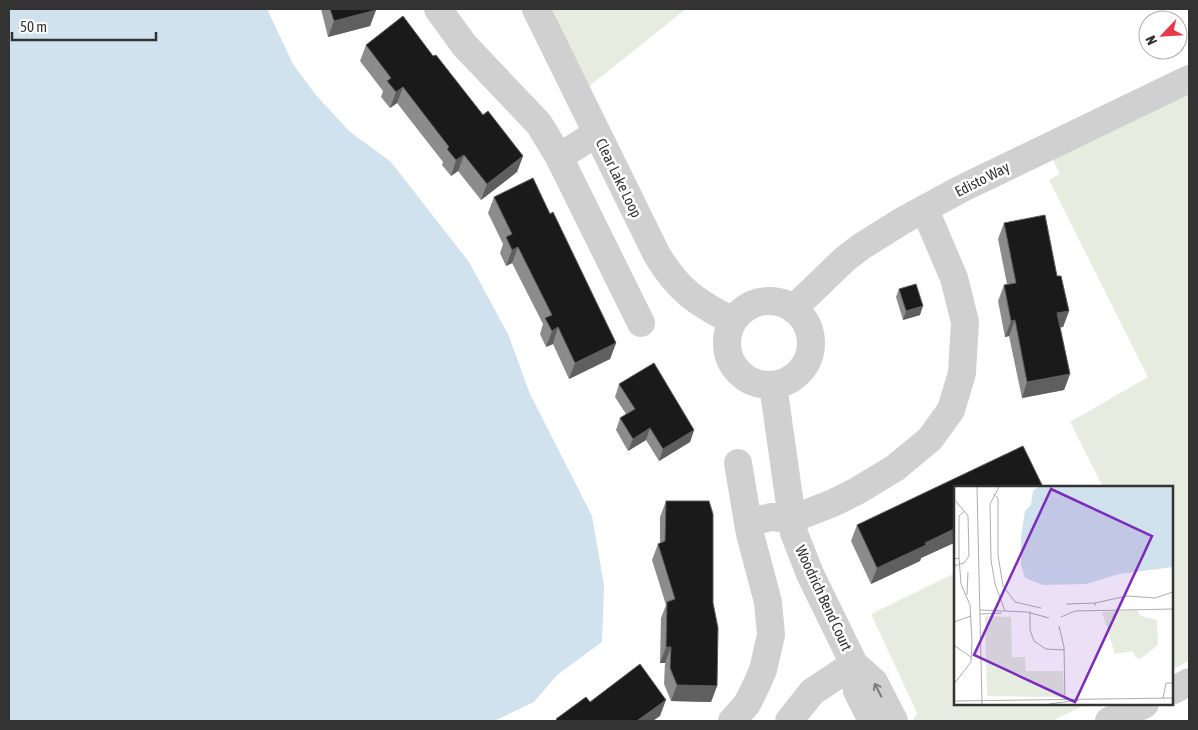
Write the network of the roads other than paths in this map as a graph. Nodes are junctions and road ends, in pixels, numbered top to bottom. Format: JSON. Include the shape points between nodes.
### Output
{"nodes":[{"id":1,"x":438,"y":9,"type":"edge"},
{"id":2,"x":536,"y":9,"type":"edge"},
{"id":3,"x":1189,"y":79,"type":"edge"},
{"id":4,"x":597,"y":133,"type":"junction"},
{"id":5,"x":559,"y":157,"type":"junction"},
{"id":6,"x":925,"y":210,"type":"junction"},
{"id":7,"x":793,"y":309,"type":"junction"},
{"id":8,"x":732,"y":321,"type":"junction"},
{"id":9,"x":641,"y":322,"type":"dead end"},
{"id":10,"x":773,"y":385,"type":"junction"},
{"id":11,"x":738,"y":463,"type":"dead end"},
{"id":12,"x":792,"y":519,"type":"junction"},
{"id":13,"x":748,"y":523,"type":"junction"},
{"id":14,"x":854,"y":664,"type":"junction"},
{"id":15,"x":1189,"y":682,"type":"edge"},
{"id":16,"x":1173,"y":690,"type":"edge"},
{"id":17,"x":1143,"y":705,"type":"edge"},
{"id":18,"x":732,"y":721,"type":"edge"},
{"id":19,"x":789,"y":721,"type":"edge"},
{"id":20,"x":872,"y":721,"type":"edge"},
{"id":21,"x":894,"y":721,"type":"edge"},
{"id":22,"x":1109,"y":721,"type":"edge"}],
"edges":[{"from":1,"to":5,"type":"street","via":[[464,45],[539,124]]},
{"from":2,"to":4,"type":"street","name":"Clear Lake Loop"},
{"from":3,"to":6,"type":"street","name":"Edisto Way","via":[[961,189]]},
{"from":4,"to":5,"type":"street"},
{"from":4,"to":8,"type":"street","name":"Clear Lake Loop","via":[[670,276],[700,304]]},
{"from":5,"to":9,"type":"street"},
{"from":6,"to":7,"type":"street","name":"Edisto Way","via":[[862,246]]},
{"from":6,"to":12,"type":"street","via":[[954,278],[965,322],[962,373],[951,410],[930,439],[895,468],[833,503]]},
{"from":7,"to":8,"type":"street","via":[[780,302],[767,301],[753,304]]},
{"from":7,"to":10,"type":"street","via":[[808,329],[811,341],[809,354],[796,375]]},
{"from":8,"to":10,"type":"street","via":[[727,347],[737,371],[760,384]]},
{"from":10,"to":12,"type":"street","name":"Woodrich Bend Court"},
{"from":11,"to":13,"type":"street"},
{"from":12,"to":13,"type":"street","via":[[771,517]]},
{"from":12,"to":14,"type":"street","name":"Woodrich Bend Court","via":[[810,574]]},
{"from":13,"to":18,"type":"street","via":[[768,602],[771,635],[756,686],[747,704]]},
{"from":14,"to":19,"type":"street","name":"Woodrich Bend Court","via":[[812,692]]},
{"from":14,"to":20,"type":"street","via":[[857,691]]},
{"from":21,"to":14,"type":"street","one_way":true,"via":[[874,682]]},
{"from":15,"to":16,"type":"street"},
{"from":17,"to":22,"type":"street"}]}
